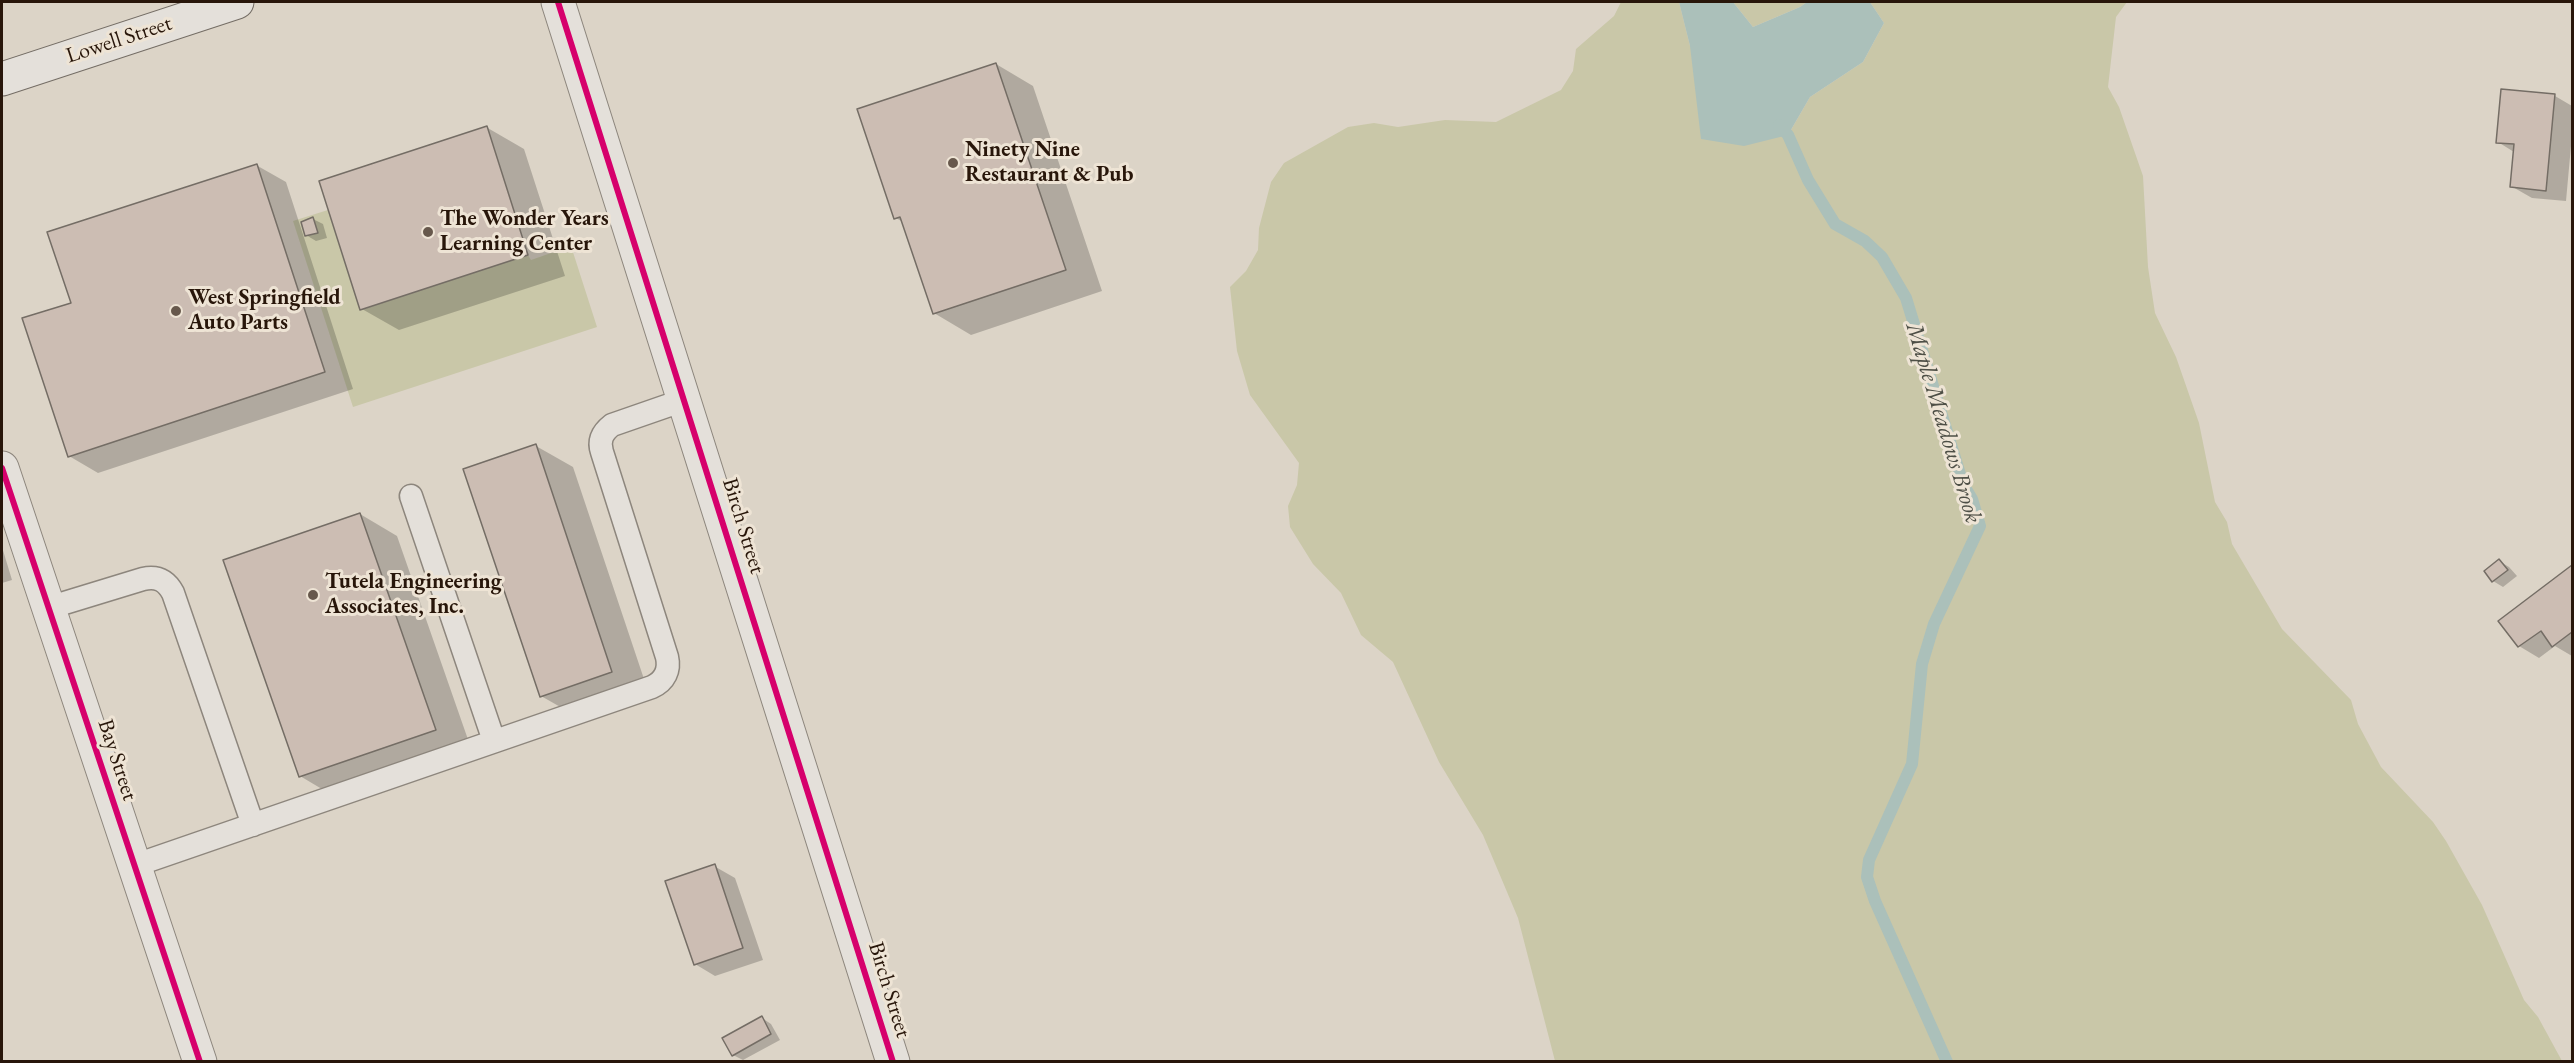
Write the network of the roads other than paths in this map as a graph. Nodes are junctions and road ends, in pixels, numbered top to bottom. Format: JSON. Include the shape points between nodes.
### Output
{"nodes":[{"id":1,"x":237,"y":2,"type":"edge"},
{"id":2,"x":558,"y":2,"type":"edge"},
{"id":3,"x":2,"y":79,"type":"edge"},
{"id":4,"x":684,"y":400,"type":"junction"},
{"id":5,"x":2,"y":468,"type":"edge"},
{"id":6,"x":411,"y":496,"type":"dead end"},
{"id":7,"x":48,"y":608,"type":"junction"},
{"id":8,"x":494,"y":741,"type":"junction"},
{"id":9,"x":253,"y":825,"type":"junction"},
{"id":10,"x":133,"y":866,"type":"junction"},
{"id":11,"x":200,"y":1062,"type":"edge"},
{"id":12,"x":893,"y":1062,"type":"edge"}],
"edges":[{"from":1,"to":3,"type":"street","name":"Lowell Street"},
{"from":2,"to":4,"type":"street","name":"Birch Street"},
{"from":4,"to":8,"type":"lane","via":[[612,424],[600,441],[667,657],[667,672],[652,687]]},
{"from":4,"to":12,"type":"street","name":"Birch Street"},
{"from":5,"to":7,"type":"street","name":"Bay Street"},
{"from":6,"to":8,"type":"lane"},
{"from":7,"to":9,"type":"lane","via":[[143,579],[159,579],[168,585]]},
{"from":7,"to":10,"type":"street","name":"Bay Street"},
{"from":8,"to":9,"type":"lane"},
{"from":9,"to":10,"type":"lane"},
{"from":10,"to":11,"type":"street","name":"Bay Street"}]}
